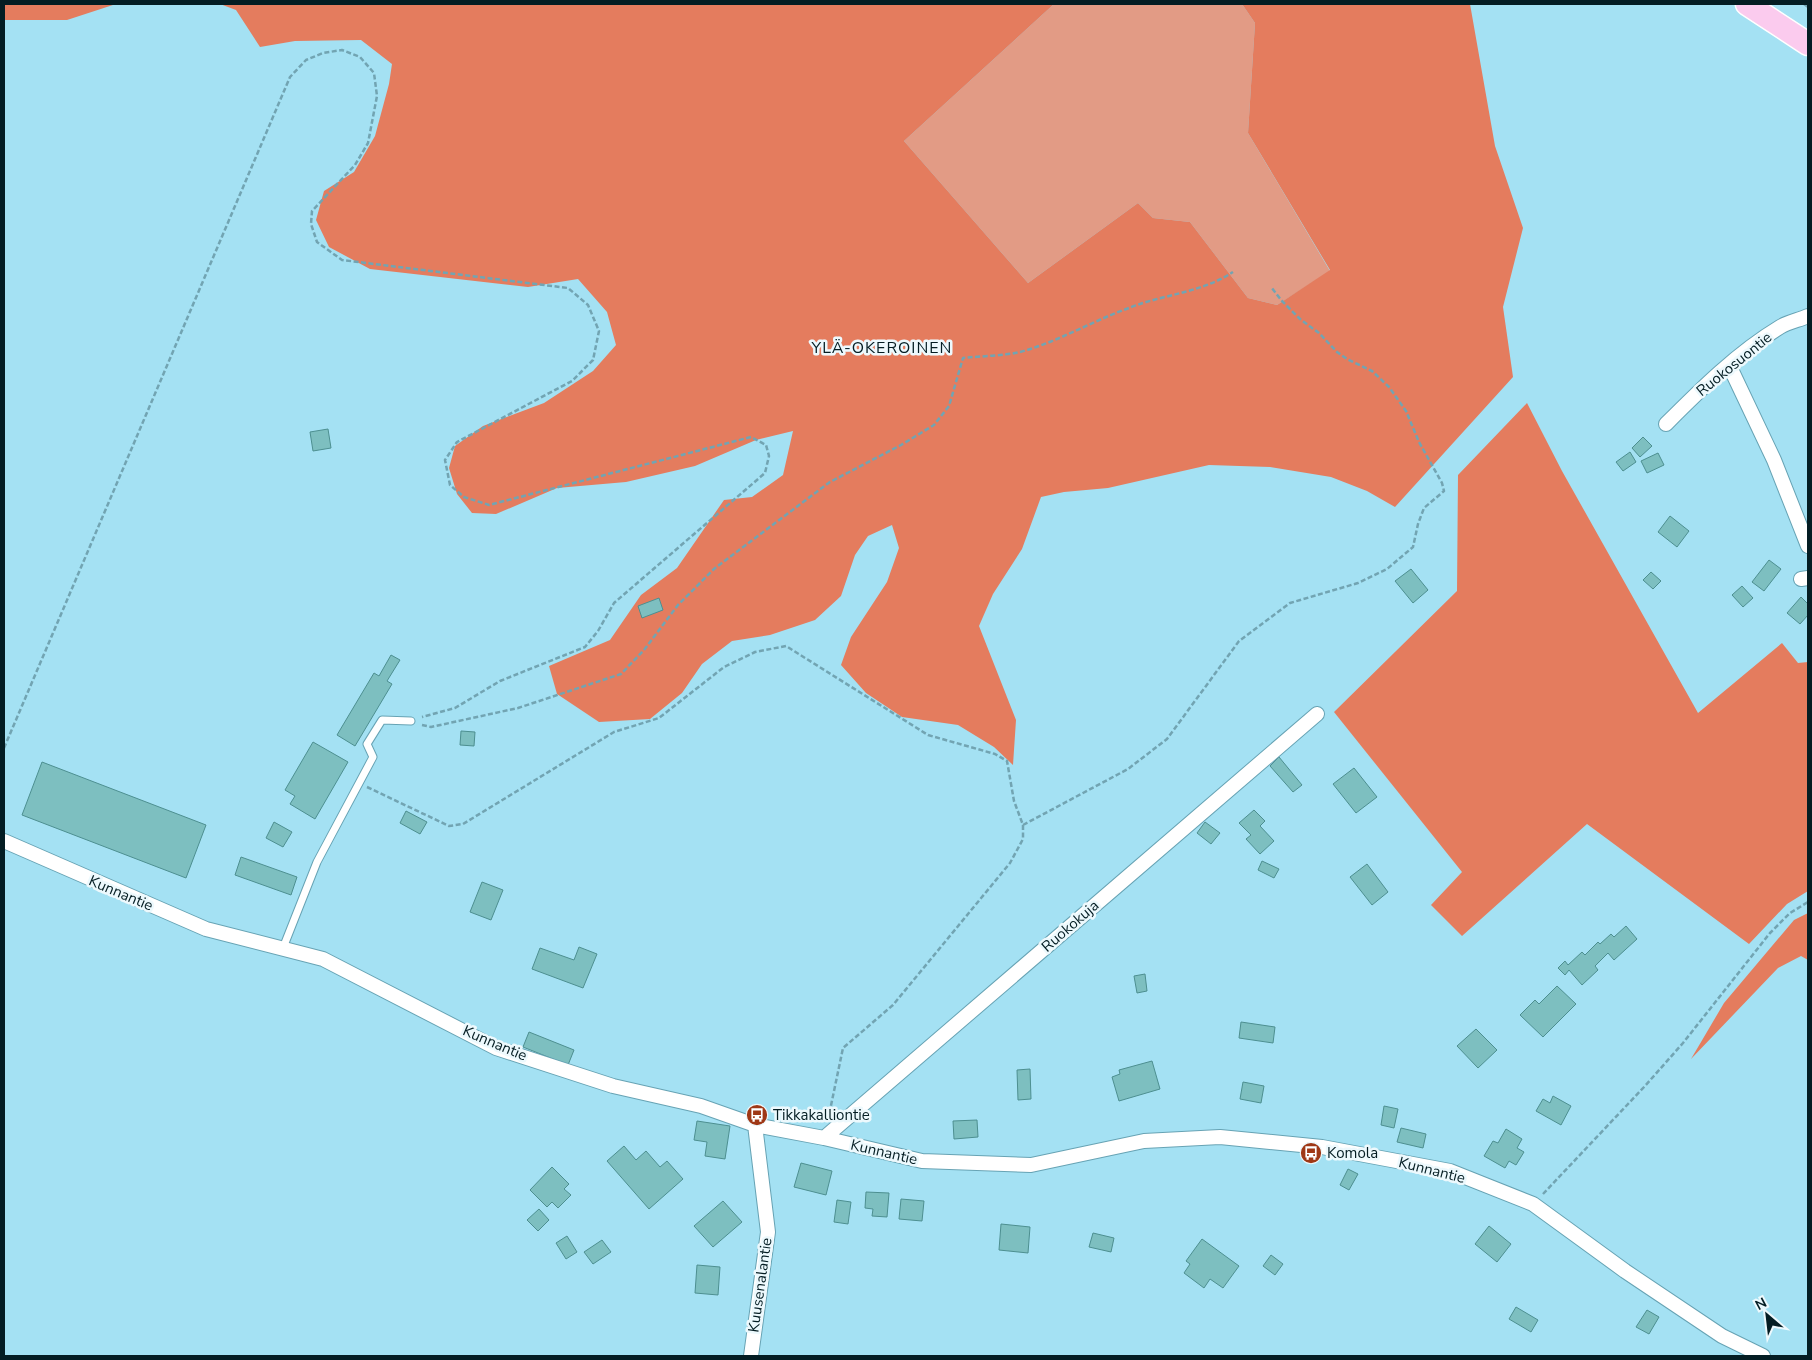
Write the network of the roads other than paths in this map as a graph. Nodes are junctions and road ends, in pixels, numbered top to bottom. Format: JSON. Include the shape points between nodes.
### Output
{"nodes":[{"id":1,"x":1748,"y":4,"type":"edge"},
{"id":2,"x":1808,"y":44,"type":"edge"},
{"id":3,"x":1808,"y":316,"type":"edge"},
{"id":4,"x":1729,"y":365,"type":"junction"},
{"id":5,"x":1666,"y":424,"type":"dead end"},
{"id":6,"x":1808,"y":546,"type":"edge"},
{"id":7,"x":1317,"y":714,"type":"dead end"},
{"id":8,"x":411,"y":721,"type":"road end"},
{"id":9,"x":4,"y":841,"type":"edge"},
{"id":10,"x":283,"y":948,"type":"junction"},
{"id":11,"x":755,"y":1125,"type":"junction"},
{"id":12,"x":824,"y":1138,"type":"junction"},
{"id":13,"x":750,"y":1356,"type":"edge"},
{"id":14,"x":1763,"y":1356,"type":"edge"}],
"edges":[{"from":1,"to":2,"type":"main road"},
{"from":3,"to":4,"type":"street","name":"Ruokosuontie","via":[[1781,326]]},
{"from":4,"to":5,"type":"street","name":"Ruokosuontie"},
{"from":4,"to":6,"type":"street","via":[[1774,460]]},
{"from":7,"to":12,"type":"street","name":"Ruokokuja"},
{"from":8,"to":10,"type":"lane","via":[[382,720],[367,744],[373,757],[317,862]]},
{"from":9,"to":10,"type":"street","name":"Kunnantie","via":[[206,929]]},
{"from":10,"to":11,"type":"street","name":"Kunnantie","via":[[323,959],[496,1048],[613,1086],[701,1106]]},
{"from":11,"to":12,"type":"street","name":"Kunnantie"},
{"from":11,"to":13,"type":"street","name":"Kuusenalantie","via":[[768,1232]]},
{"from":12,"to":14,"type":"street","name":"Kunnantie","via":[[922,1161],[1031,1165],[1144,1141],[1220,1137],[1322,1147],[1450,1171],[1533,1204],[1624,1271],[1722,1336]]}]}
